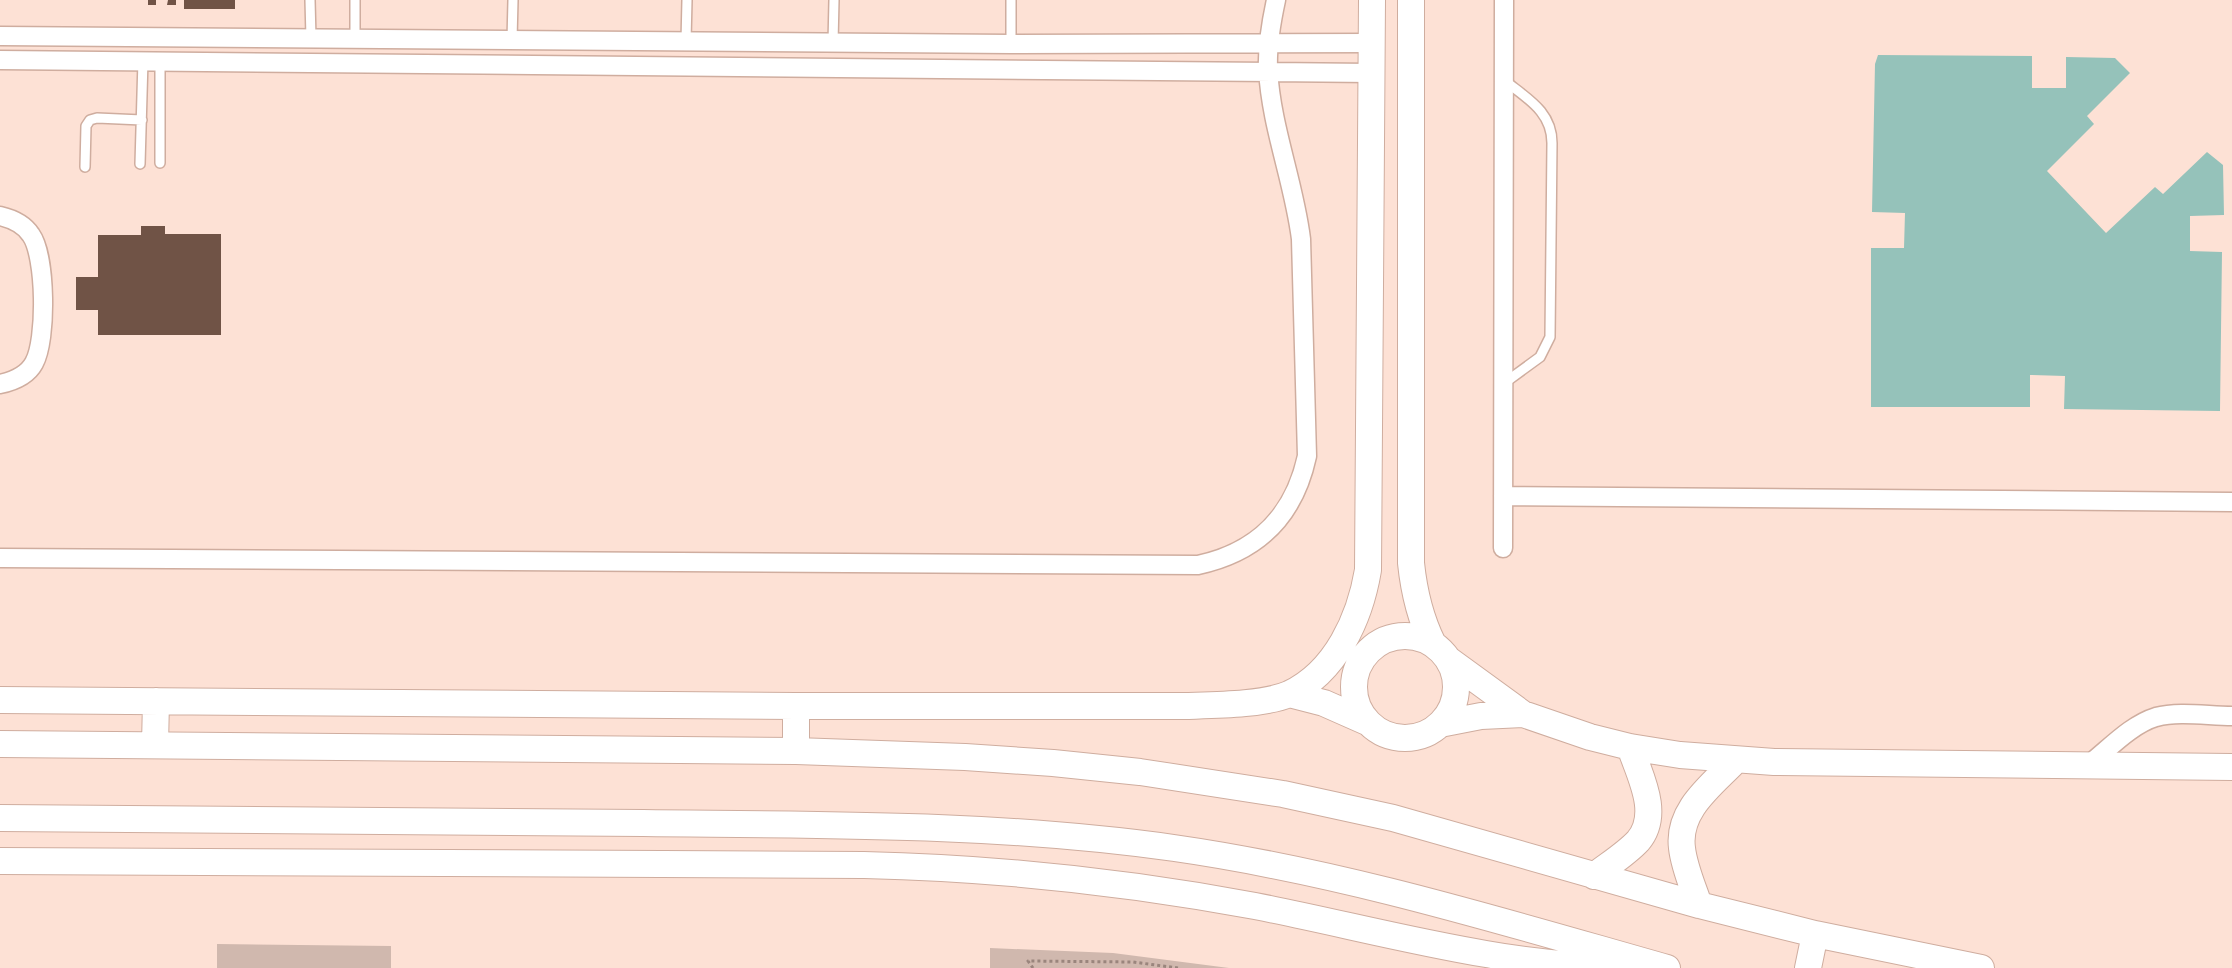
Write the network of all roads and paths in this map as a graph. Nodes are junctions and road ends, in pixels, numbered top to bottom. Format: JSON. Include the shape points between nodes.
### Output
{"nodes":[{"id":1,"x":310,"y":0,"type":"edge"},
{"id":2,"x":355,"y":0,"type":"edge"},
{"id":3,"x":513,"y":0,"type":"edge"},
{"id":4,"x":687,"y":0,"type":"edge"},
{"id":5,"x":834,"y":0,"type":"edge"},
{"id":6,"x":1011,"y":0,"type":"edge"},
{"id":7,"x":1275,"y":0,"type":"edge"},
{"id":8,"x":1372,"y":0,"type":"edge"},
{"id":9,"x":1411,"y":0,"type":"edge"},
{"id":10,"x":1504,"y":0,"type":"edge"},
{"id":11,"x":0,"y":36,"type":"edge"},
{"id":12,"x":311,"y":38,"type":"junction"},
{"id":13,"x":356,"y":39,"type":"junction"},
{"id":14,"x":512,"y":40,"type":"junction"},
{"id":15,"x":686,"y":42,"type":"junction"},
{"id":16,"x":833,"y":43,"type":"junction"},
{"id":17,"x":1373,"y":43,"type":"junction"},
{"id":18,"x":1011,"y":44,"type":"junction"},
{"id":19,"x":1268,"y":45,"type":"junction"},
{"id":20,"x":0,"y":60,"type":"edge"},
{"id":21,"x":151,"y":60,"type":"junction"},
{"id":22,"x":1268,"y":72,"type":"junction"},
{"id":23,"x":1372,"y":73,"type":"junction"},
{"id":24,"x":1504,"y":80,"type":"junction"},
{"id":25,"x":142,"y":120,"type":"junction"},
{"id":26,"x":160,"y":163,"type":"dead end"},
{"id":27,"x":140,"y":164,"type":"dead end"},
{"id":28,"x":85,"y":167,"type":"dead end"},
{"id":29,"x":0,"y":216,"type":"edge"},
{"id":30,"x":0,"y":384,"type":"edge"},
{"id":31,"x":1503,"y":384,"type":"junction"},
{"id":32,"x":1503,"y":496,"type":"junction"},
{"id":33,"x":2232,"y":502,"type":"edge"},
{"id":34,"x":1503,"y":548,"type":"dead end"},
{"id":35,"x":0,"y":558,"type":"edge"},
{"id":36,"x":1354,"y":649,"type":"junction"},
{"id":37,"x":1441,"y":652,"type":"junction"},
{"id":38,"x":1289,"y":694,"type":"junction"},
{"id":39,"x":0,"y":700,"type":"edge"},
{"id":40,"x":156,"y":701,"type":"junction"},
{"id":41,"x":796,"y":706,"type":"junction"},
{"id":42,"x":1523,"y":714,"type":"junction"},
{"id":43,"x":2232,"y":716,"type":"edge"},
{"id":44,"x":1367,"y":722,"type":"junction"},
{"id":45,"x":1440,"y":724,"type":"junction"},
{"id":46,"x":0,"y":744,"type":"edge"},
{"id":47,"x":155,"y":745,"type":"junction"},
{"id":48,"x":1630,"y":747,"type":"junction"},
{"id":49,"x":796,"y":751,"type":"junction"},
{"id":50,"x":1736,"y":761,"type":"junction"},
{"id":51,"x":2087,"y":766,"type":"junction"},
{"id":52,"x":2232,"y":767,"type":"edge"},
{"id":53,"x":0,"y":818,"type":"edge"},
{"id":54,"x":0,"y":861,"type":"edge"},
{"id":55,"x":1594,"y":876,"type":"junction"},
{"id":56,"x":1699,"y":905,"type":"junction"},
{"id":57,"x":1815,"y":934,"type":"junction"},
{"id":58,"x":1033,"y":968,"type":"edge"},
{"id":59,"x":1178,"y":968,"type":"edge"},
{"id":60,"x":1621,"y":968,"type":"edge"},
{"id":61,"x":1667,"y":968,"type":"edge"},
{"id":62,"x":1808,"y":968,"type":"edge"},
{"id":63,"x":1981,"y":968,"type":"edge"}],
"edges":[{"from":1,"to":12,"type":"lane"},
{"from":2,"to":13,"type":"lane"},
{"from":3,"to":14,"type":"lane"},
{"from":4,"to":15,"type":"lane"},
{"from":5,"to":16,"type":"lane"},
{"from":6,"to":18,"type":"lane"},
{"from":7,"to":19,"type":"street"},
{"from":8,"to":17,"type":"street"},
{"from":9,"to":37,"type":"street","via":[[1411,563],[1424,625]]},
{"from":10,"to":24,"type":"street"},
{"from":11,"to":12,"type":"street"},
{"from":12,"to":13,"type":"street"},
{"from":13,"to":14,"type":"street"},
{"from":14,"to":15,"type":"street"},
{"from":15,"to":16,"type":"street"},
{"from":16,"to":18,"type":"street"},
{"from":17,"to":19,"type":"street"},
{"from":17,"to":23,"type":"street"},
{"from":18,"to":19,"type":"street"},
{"from":19,"to":22,"type":"street"},
{"from":20,"to":21,"type":"street"},
{"from":21,"to":22,"type":"street"},
{"from":21,"to":25,"type":"lane"},
{"from":21,"to":26,"type":"lane"},
{"from":22,"to":23,"type":"street"},
{"from":22,"to":35,"type":"street","via":[[1301,239],[1307,456],[1298,486],[1283,514],[1261,538],[1231,555],[1198,565]]},
{"from":23,"to":36,"type":"street","via":[[1369,550]]},
{"from":24,"to":31,"type":"street"},
{"from":24,"to":31,"type":"lane","via":[[1543,112],[1550,127],[1552,154],[1550,337],[1540,357]]},
{"from":25,"to":27,"type":"lane"},
{"from":25,"to":28,"type":"lane","via":[[90,120],[86,126]]},
{"from":29,"to":30,"type":"street","via":[[19,223],[36,245],[43,308],[35,361],[17,380]]},
{"from":31,"to":32,"type":"street"},
{"from":32,"to":33,"type":"street"},
{"from":32,"to":34,"type":"street"},
{"from":36,"to":37,"type":"street","via":[[1412,636]]},
{"from":36,"to":38,"type":"street","via":[[1328,662]]},
{"from":36,"to":44,"type":"street","via":[[1357,668],[1353,691]]},
{"from":37,"to":42,"type":"street"},
{"from":37,"to":45,"type":"street","via":[[1454,671],[1456,693]]},
{"from":38,"to":41,"type":"street","via":[[1184,706]]},
{"from":38,"to":44,"type":"street","via":[[1324,703]]},
{"from":39,"to":40,"type":"street"},
{"from":40,"to":41,"type":"street"},
{"from":40,"to":47,"type":"street"},
{"from":41,"to":49,"type":"street"},
{"from":42,"to":45,"type":"street","via":[[1481,716]]},
{"from":42,"to":48,"type":"street"},
{"from":43,"to":51,"type":"street","via":[[2158,717],[2144,722]]},
{"from":44,"to":45,"type":"street","via":[[1398,737],[1420,735]]},
{"from":46,"to":47,"type":"street"},
{"from":47,"to":49,"type":"street"},
{"from":48,"to":50,"type":"street"},
{"from":48,"to":55,"type":"street","via":[[1649,806],[1647,824],[1638,841]]},
{"from":49,"to":55,"type":"street","via":[[1053,763],[1227,784],[1393,818]]},
{"from":50,"to":51,"type":"street"},
{"from":50,"to":56,"type":"street","via":[[1697,800],[1683,828],[1682,849]]},
{"from":51,"to":52,"type":"street"},
{"from":53,"to":61,"type":"street","via":[[878,825],[1025,832],[1171,848],[1290,868],[1416,898]]},
{"from":54,"to":60,"type":"street","via":[[864,865],[967,869],[1198,896],[1485,954]]},
{"from":55,"to":56,"type":"street"},
{"from":56,"to":57,"type":"street"},
{"from":57,"to":62,"type":"street"},
{"from":57,"to":63,"type":"street"},
{"from":58,"to":59,"type":"path","via":[[1028,961],[1133,962]]}]}
